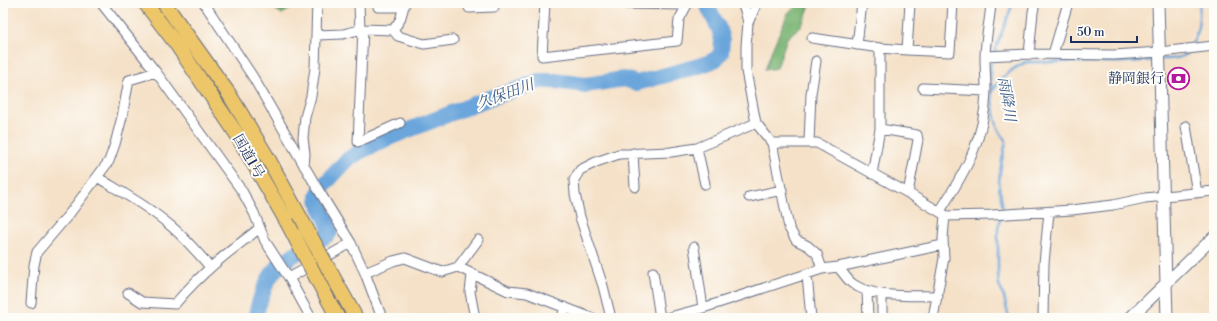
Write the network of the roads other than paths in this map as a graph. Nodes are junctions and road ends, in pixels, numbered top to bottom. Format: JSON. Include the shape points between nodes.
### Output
{"nodes":[{"id":1,"x":101,"y":3,"type":"edge"},
{"id":2,"x":145,"y":3,"type":"edge"},
{"id":3,"x":164,"y":3,"type":"edge"},
{"id":4,"x":204,"y":3,"type":"edge"},
{"id":5,"x":317,"y":3,"type":"edge"},
{"id":6,"x":359,"y":3,"type":"edge"},
{"id":7,"x":494,"y":3,"type":"edge"},
{"id":8,"x":545,"y":3,"type":"edge"},
{"id":9,"x":741,"y":3,"type":"edge"},
{"id":10,"x":757,"y":3,"type":"edge"},
{"id":11,"x":862,"y":3,"type":"edge"},
{"id":12,"x":910,"y":3,"type":"edge"},
{"id":13,"x":953,"y":3,"type":"edge"},
{"id":14,"x":991,"y":3,"type":"edge"},
{"id":15,"x":1036,"y":3,"type":"edge"},
{"id":16,"x":1068,"y":3,"type":"edge"},
{"id":17,"x":1158,"y":3,"type":"edge"},
{"id":18,"x":626,"y":4,"type":"dead end"},
{"id":19,"x":687,"y":4,"type":"edge"},
{"id":20,"x":405,"y":5,"type":"edge"},
{"id":21,"x":378,"y":7,"type":"dead end"},
{"id":22,"x":469,"y":8,"type":"dead end"},
{"id":23,"x":748,"y":23,"type":"junction"},
{"id":24,"x":361,"y":29,"type":"junction"},
{"id":25,"x":393,"y":30,"type":"junction"},
{"id":26,"x":316,"y":35,"type":"junction"},
{"id":27,"x":812,"y":38,"type":"dead end"},
{"id":28,"x":453,"y":40,"type":"dead end"},
{"id":29,"x":857,"y":45,"type":"junction"},
{"id":30,"x":1214,"y":47,"type":"edge"},
{"id":31,"x":880,"y":48,"type":"junction"},
{"id":32,"x":907,"y":50,"type":"junction"},
{"id":33,"x":1160,"y":52,"type":"junction"},
{"id":34,"x":1029,"y":54,"type":"junction"},
{"id":35,"x":1053,"y":54,"type":"junction"},
{"id":36,"x":985,"y":56,"type":"junction"},
{"id":37,"x":816,"y":61,"type":"dead end"},
{"id":38,"x":156,"y":72,"type":"junction"},
{"id":39,"x":923,"y":88,"type":"dead end"},
{"id":40,"x":986,"y":91,"type":"junction"},
{"id":41,"x":400,"y":123,"type":"dead end"},
{"id":42,"x":756,"y":123,"type":"junction"},
{"id":43,"x":1186,"y":126,"type":"dead end"},
{"id":44,"x":880,"y":129,"type":"junction"},
{"id":45,"x":809,"y":142,"type":"junction"},
{"id":46,"x":772,"y":143,"type":"junction"},
{"id":47,"x":697,"y":148,"type":"junction"},
{"id":48,"x":633,"y":154,"type":"junction"},
{"id":49,"x":304,"y":166,"type":"junction"},
{"id":50,"x":872,"y":174,"type":"junction"},
{"id":51,"x":97,"y":177,"type":"junction"},
{"id":52,"x":705,"y":184,"type":"dead end"},
{"id":53,"x":635,"y":187,"type":"dead end"},
{"id":54,"x":782,"y":190,"type":"junction"},
{"id":55,"x":1214,"y":191,"type":"edge"},
{"id":56,"x":1197,"y":192,"type":"junction"},
{"id":57,"x":908,"y":193,"type":"junction"},
{"id":58,"x":1163,"y":196,"type":"junction"},
{"id":59,"x":749,"y":197,"type":"dead end"},
{"id":60,"x":1049,"y":212,"type":"junction"},
{"id":61,"x":942,"y":214,"type":"junction"},
{"id":62,"x":260,"y":228,"type":"junction"},
{"id":63,"x":1214,"y":237,"type":"edge"},
{"id":64,"x":478,"y":240,"type":"dead end"},
{"id":65,"x":351,"y":243,"type":"junction"},
{"id":66,"x":943,"y":245,"type":"junction"},
{"id":67,"x":694,"y":247,"type":"dead end"},
{"id":68,"x":458,"y":267,"type":"junction"},
{"id":69,"x":838,"y":267,"type":"junction"},
{"id":70,"x":210,"y":268,"type":"junction"},
{"id":71,"x":822,"y":269,"type":"junction"},
{"id":72,"x":653,"y":272,"type":"dead end"},
{"id":73,"x":365,"y":273,"type":"junction"},
{"id":74,"x":472,"y":275,"type":"junction"},
{"id":75,"x":807,"y":275,"type":"junction"},
{"id":76,"x":289,"y":278,"type":"junction"},
{"id":77,"x":1166,"y":284,"type":"junction"},
{"id":78,"x":867,"y":291,"type":"junction"},
{"id":79,"x":128,"y":293,"type":"dead end"},
{"id":80,"x":882,"y":294,"type":"junction"},
{"id":81,"x":938,"y":296,"type":"junction"},
{"id":82,"x":31,"y":303,"type":"dead end"},
{"id":83,"x":565,"y":307,"type":"junction"},
{"id":84,"x":703,"y":308,"type":"junction"},
{"id":85,"x":311,"y":318,"type":"edge"},
{"id":86,"x":338,"y":318,"type":"edge"},
{"id":87,"x":356,"y":318,"type":"edge"},
{"id":88,"x":382,"y":318,"type":"edge"},
{"id":89,"x":475,"y":318,"type":"edge"},
{"id":90,"x":562,"y":318,"type":"edge"},
{"id":91,"x":592,"y":318,"type":"edge"},
{"id":92,"x":611,"y":318,"type":"edge"},
{"id":93,"x":660,"y":318,"type":"edge"},
{"id":94,"x":666,"y":318,"type":"edge"},
{"id":95,"x":811,"y":318,"type":"edge"},
{"id":96,"x":868,"y":318,"type":"edge"},
{"id":97,"x":882,"y":318,"type":"edge"},
{"id":98,"x":934,"y":318,"type":"edge"},
{"id":99,"x":1043,"y":318,"type":"edge"},
{"id":100,"x":1130,"y":318,"type":"edge"},
{"id":101,"x":1167,"y":318,"type":"edge"}],
"edges":[{"from":1,"to":38,"type":"street"},
{"from":2,"to":86,"type":"highway","name":"国道1号","bridge":true,"via":[[177,45],[236,133]]},
{"from":3,"to":87,"type":"highway","name":"国道1号","bridge":true,"via":[[228,94],[269,160]]},
{"from":4,"to":49,"type":"street","via":[[253,77]]},
{"from":5,"to":26,"type":"street"},
{"from":6,"to":24,"type":"street"},
{"from":7,"to":22,"type":"street","via":[[494,7]]},
{"from":8,"to":19,"type":"street","via":[[542,56],[677,41],[679,20]]},
{"from":9,"to":23,"type":"street"},
{"from":10,"to":23,"type":"street"},
{"from":11,"to":29,"type":"street"},
{"from":12,"to":32,"type":"street"},
{"from":13,"to":32,"type":"street","via":[[950,52]]},
{"from":14,"to":36,"type":"street"},
{"from":15,"to":34,"type":"street"},
{"from":16,"to":35,"type":"street"},
{"from":17,"to":33,"type":"street"},
{"from":18,"to":19,"type":"street"},
{"from":20,"to":21,"type":"street"},
{"from":20,"to":25,"type":"street"},
{"from":23,"to":42,"type":"street","via":[[746,71]]},
{"from":24,"to":25,"type":"street"},
{"from":24,"to":26,"type":"street","via":[[343,34]]},
{"from":24,"to":41,"type":"street","via":[[358,142]]},
{"from":25,"to":28,"type":"street","via":[[398,36],[424,44]]},
{"from":26,"to":49,"type":"street","via":[[315,68],[303,138],[306,154]]},
{"from":27,"to":29,"type":"street"},
{"from":29,"to":31,"type":"street"},
{"from":30,"to":33,"type":"street"},
{"from":31,"to":32,"type":"street"},
{"from":31,"to":44,"type":"street"},
{"from":33,"to":35,"type":"street","via":[[1114,55]]},
{"from":33,"to":58,"type":"street"},
{"from":34,"to":35,"type":"street"},
{"from":34,"to":36,"type":"street"},
{"from":36,"to":40,"type":"street"},
{"from":37,"to":45,"type":"street","via":[[811,94]]},
{"from":38,"to":51,"type":"street","via":[[129,80],[115,144]]},
{"from":38,"to":62,"type":"street","via":[[242,191]]},
{"from":39,"to":40,"type":"street"},
{"from":40,"to":61,"type":"street","via":[[985,111],[978,143]]},
{"from":42,"to":46,"type":"street"},
{"from":42,"to":47,"type":"street"},
{"from":43,"to":56,"type":"street"},
{"from":44,"to":50,"type":"street"},
{"from":44,"to":57,"type":"street","via":[[917,136]]},
{"from":45,"to":46,"type":"street"},
{"from":45,"to":50,"type":"street","via":[[825,147]]},
{"from":46,"to":54,"type":"street"},
{"from":47,"to":48,"type":"street"},
{"from":47,"to":52,"type":"street"},
{"from":48,"to":53,"type":"street"},
{"from":48,"to":92,"type":"street","via":[[619,154],[596,162],[580,170],[574,180],[580,217]]},
{"from":49,"to":65,"type":"street"},
{"from":50,"to":57,"type":"street"},
{"from":51,"to":70,"type":"street","via":[[173,227]]},
{"from":51,"to":82,"type":"street","via":[[37,252]]},
{"from":54,"to":59,"type":"street"},
{"from":54,"to":71,"type":"street","via":[[789,228],[796,240],[817,254]]},
{"from":55,"to":56,"type":"street"},
{"from":56,"to":58,"type":"street"},
{"from":57,"to":61,"type":"street"},
{"from":58,"to":60,"type":"street"},
{"from":58,"to":77,"type":"street"},
{"from":60,"to":61,"type":"street"},
{"from":60,"to":99,"type":"street","via":[[1044,263]]},
{"from":61,"to":66,"type":"street"},
{"from":62,"to":70,"type":"street"},
{"from":62,"to":76,"type":"street"},
{"from":63,"to":77,"type":"street"},
{"from":64,"to":68,"type":"street"},
{"from":65,"to":73,"type":"street"},
{"from":65,"to":76,"type":"street"},
{"from":66,"to":69,"type":"street"},
{"from":66,"to":81,"type":"street","via":[[944,258]]},
{"from":67,"to":84,"type":"street"},
{"from":68,"to":73,"type":"street","via":[[442,272],[405,258]]},
{"from":68,"to":74,"type":"street"},
{"from":69,"to":71,"type":"street"},
{"from":69,"to":78,"type":"street","via":[[852,284]]},
{"from":70,"to":79,"type":"street","via":[[175,304],[142,302]]},
{"from":71,"to":75,"type":"street"},
{"from":72,"to":93,"type":"street"},
{"from":73,"to":88,"type":"street"},
{"from":74,"to":83,"type":"street","via":[[508,291],[527,293]]},
{"from":74,"to":89,"type":"street","via":[[470,292]]},
{"from":75,"to":84,"type":"street"},
{"from":75,"to":95,"type":"street"},
{"from":76,"to":85,"type":"street"},
{"from":77,"to":100,"type":"street"},
{"from":77,"to":101,"type":"street"},
{"from":78,"to":80,"type":"street"},
{"from":78,"to":96,"type":"street"},
{"from":80,"to":81,"type":"street"},
{"from":80,"to":97,"type":"street"},
{"from":81,"to":98,"type":"street"},
{"from":83,"to":90,"type":"street"},
{"from":83,"to":91,"type":"street"},
{"from":84,"to":94,"type":"street"}]}
